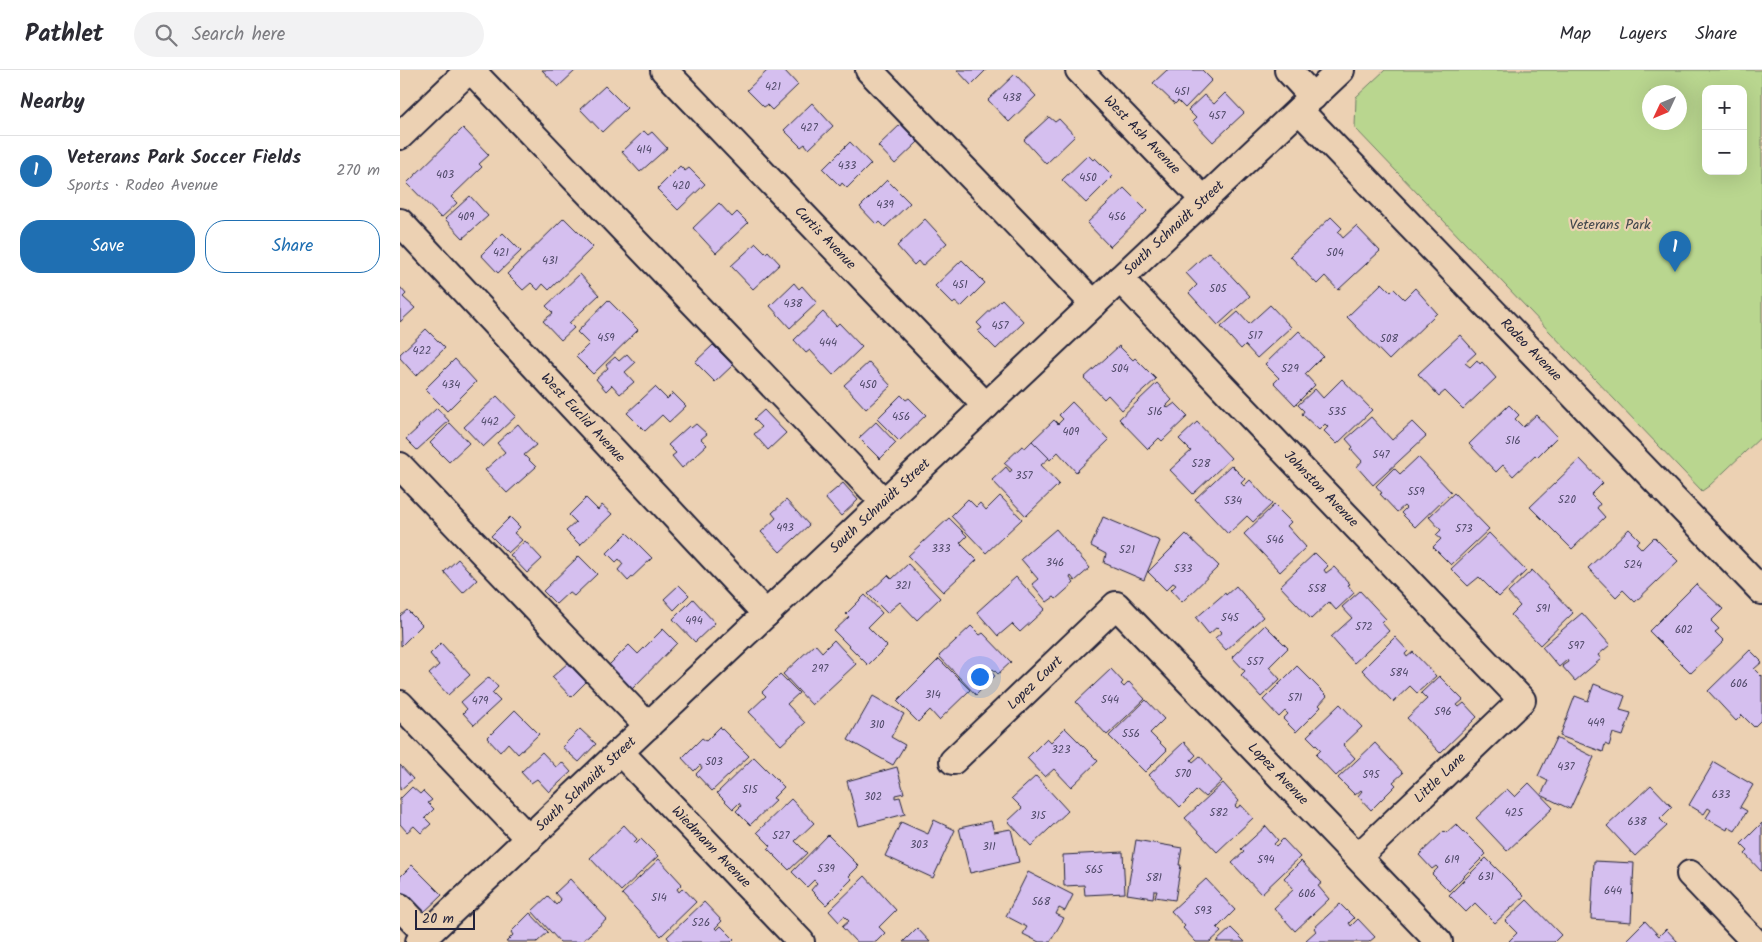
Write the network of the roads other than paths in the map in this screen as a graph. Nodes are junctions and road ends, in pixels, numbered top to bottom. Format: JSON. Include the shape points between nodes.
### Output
{"nodes":[{"id":1,"x":664,"y":70,"type":"edge"},
{"id":2,"x":869,"y":70,"type":"edge"},
{"id":3,"x":1079,"y":70,"type":"edge"},
{"id":4,"x":1288,"y":70,"type":"edge"},
{"id":5,"x":1341,"y":70,"type":"edge"},
{"id":6,"x":462,"y":72,"type":"edge"},
{"id":7,"x":1306,"y":103,"type":"junction"},
{"id":8,"x":400,"y":136,"type":"edge"},
{"id":9,"x":1204,"y":200,"type":"junction"},
{"id":10,"x":400,"y":222,"type":"edge"},
{"id":11,"x":1120,"y":279,"type":"junction"},
{"id":12,"x":1094,"y":304,"type":"junction"},
{"id":13,"x":986,"y":406,"type":"junction"},
{"id":14,"x":400,"y":466,"type":"edge"},
{"id":15,"x":884,"y":502,"type":"junction"},
{"id":16,"x":1762,"y":591,"type":"edge"},
{"id":17,"x":1116,"y":605,"type":"joint"},
{"id":18,"x":766,"y":614,"type":"junction"},
{"id":19,"x":1522,"y":700,"type":"joint"},
{"id":20,"x":400,"y":704,"type":"edge"},
{"id":21,"x":648,"y":726,"type":"junction"},
{"id":22,"x":620,"y":752,"type":"junction"},
{"id":23,"x":953,"y":761,"type":"dead end"},
{"id":24,"x":529,"y":839,"type":"junction"},
{"id":25,"x":1358,"y":857,"type":"junction"},
{"id":26,"x":1690,"y":874,"type":"dead end"},
{"id":27,"x":400,"y":907,"type":"edge"},
{"id":28,"x":786,"y":937,"type":"edge"},
{"id":29,"x":423,"y":939,"type":"edge"},
{"id":30,"x":1439,"y":942,"type":"edge"},
{"id":31,"x":1755,"y":942,"type":"edge"}],
"edges":[{"from":1,"to":13,"type":"street","name":"Curtis Avenue"},
{"from":2,"to":12,"type":"street"},
{"from":3,"to":9,"type":"street","name":"West Ash Avenue"},
{"from":4,"to":7,"type":"street","name":"Rodeo Avenue"},
{"from":5,"to":7,"type":"street","name":"South Schnaidt Street"},
{"from":6,"to":8,"type":"street"},
{"from":6,"to":15,"type":"street"},
{"from":7,"to":9,"type":"street","name":"South Schnaidt Street"},
{"from":7,"to":16,"type":"street","name":"Rodeo Avenue"},
{"from":9,"to":11,"type":"street","name":"South Schnaidt Street"},
{"from":10,"to":18,"type":"street","name":"West Euclid Avenue"},
{"from":11,"to":12,"type":"street","name":"South Schnaidt Street"},
{"from":11,"to":19,"type":"street","name":"Johnston Avenue"},
{"from":12,"to":13,"type":"street","name":"South Schnaidt Street"},
{"from":13,"to":15,"type":"street","name":"South Schnaidt Street"},
{"from":14,"to":21,"type":"street"},
{"from":15,"to":18,"type":"street","name":"South Schnaidt Street"},
{"from":17,"to":23,"type":"street","name":"Lopez Court"},
{"from":17,"to":25,"type":"street","name":"Lopez Avenue"},
{"from":18,"to":21,"type":"street","name":"South Schnaidt Street"},
{"from":19,"to":25,"type":"street","name":"Little Lane"},
{"from":20,"to":24,"type":"street"},
{"from":21,"to":22,"type":"street","name":"South Schnaidt Street"},
{"from":22,"to":24,"type":"street","name":"South Schnaidt Street"},
{"from":22,"to":28,"type":"street","name":"Wiedmann Avenue"},
{"from":24,"to":29,"type":"street","name":"South Schnaidt Street"},
{"from":25,"to":30,"type":"street","name":"Lopez Avenue"},
{"from":26,"to":31,"type":"street"},
{"from":27,"to":29,"type":"street"}]}
